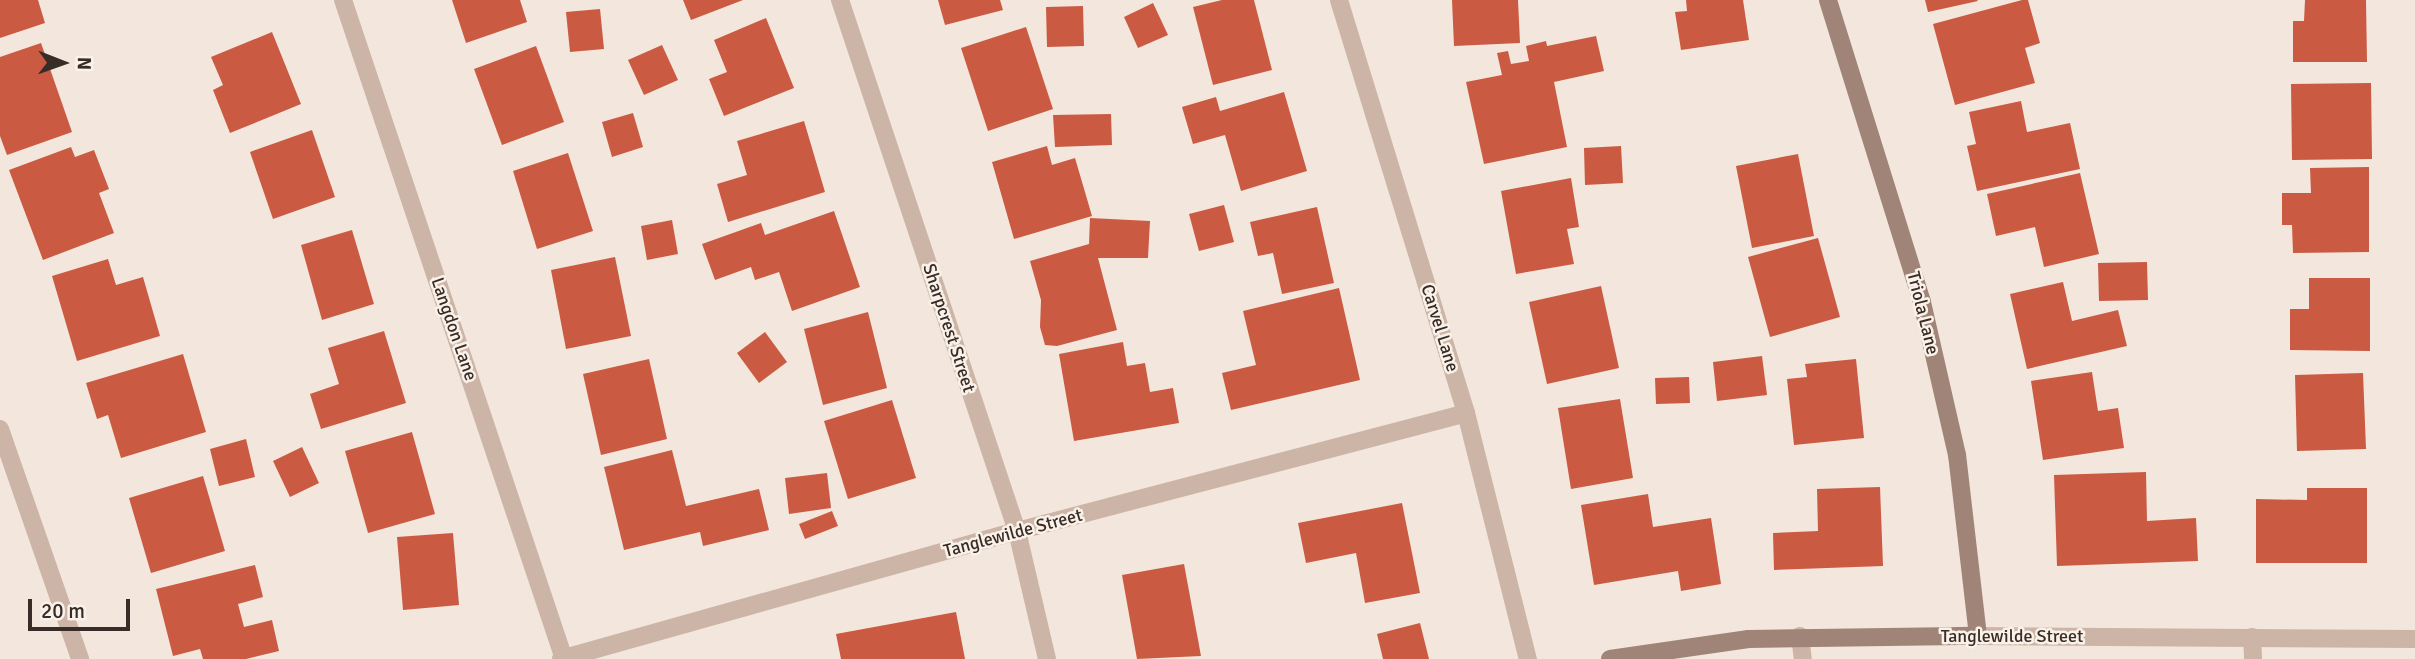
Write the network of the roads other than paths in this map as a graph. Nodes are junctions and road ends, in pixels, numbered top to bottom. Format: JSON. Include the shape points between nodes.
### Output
{"nodes":[{"id":1,"x":343,"y":0,"type":"edge"},
{"id":2,"x":840,"y":0,"type":"edge"},
{"id":3,"x":1339,"y":0,"type":"edge"},
{"id":4,"x":1828,"y":0,"type":"edge"},
{"id":5,"x":1466,"y":413,"type":"junction"},
{"id":6,"x":0,"y":429,"type":"edge"},
{"id":7,"x":1017,"y":531,"type":"junction"},
{"id":8,"x":1800,"y":636,"type":"junction"},
{"id":9,"x":1978,"y":636,"type":"junction"},
{"id":10,"x":2252,"y":637,"type":"junction"},
{"id":11,"x":2415,"y":639,"type":"edge"},
{"id":12,"x":1617,"y":658,"type":"edge"},
{"id":13,"x":80,"y":659,"type":"edge"},
{"id":14,"x":563,"y":659,"type":"edge"},
{"id":15,"x":1047,"y":659,"type":"edge"},
{"id":16,"x":1528,"y":659,"type":"edge"},
{"id":17,"x":1803,"y":659,"type":"edge"},
{"id":18,"x":2253,"y":659,"type":"edge"}],
"edges":[{"from":1,"to":14,"type":"street","name":"Langdon Lane"},
{"from":2,"to":7,"type":"street","name":"Sharpcrest Street"},
{"from":3,"to":5,"type":"street","name":"Carvel Lane"},
{"from":4,"to":9,"type":"street","name":"Triola Lane","via":[[1922,302],[1956,455]]},
{"from":5,"to":7,"type":"street","name":"Tanglewilde Street"},
{"from":5,"to":16,"type":"street","name":"Carvel Lane"},
{"from":6,"to":13,"type":"street"},
{"from":7,"to":14,"type":"street","name":"Tanglewilde Street"},
{"from":7,"to":15,"type":"street","name":"Sharpcrest Street"},
{"from":8,"to":9,"type":"street","name":"Tanglewilde Street"},
{"from":8,"to":12,"type":"street","name":"Tanglewilde Street"},
{"from":8,"to":17,"type":"street"},
{"from":9,"to":10,"type":"street","name":"Tanglewilde Street"},
{"from":10,"to":11,"type":"street","name":"Tanglewilde Street"},
{"from":10,"to":18,"type":"street"}]}
